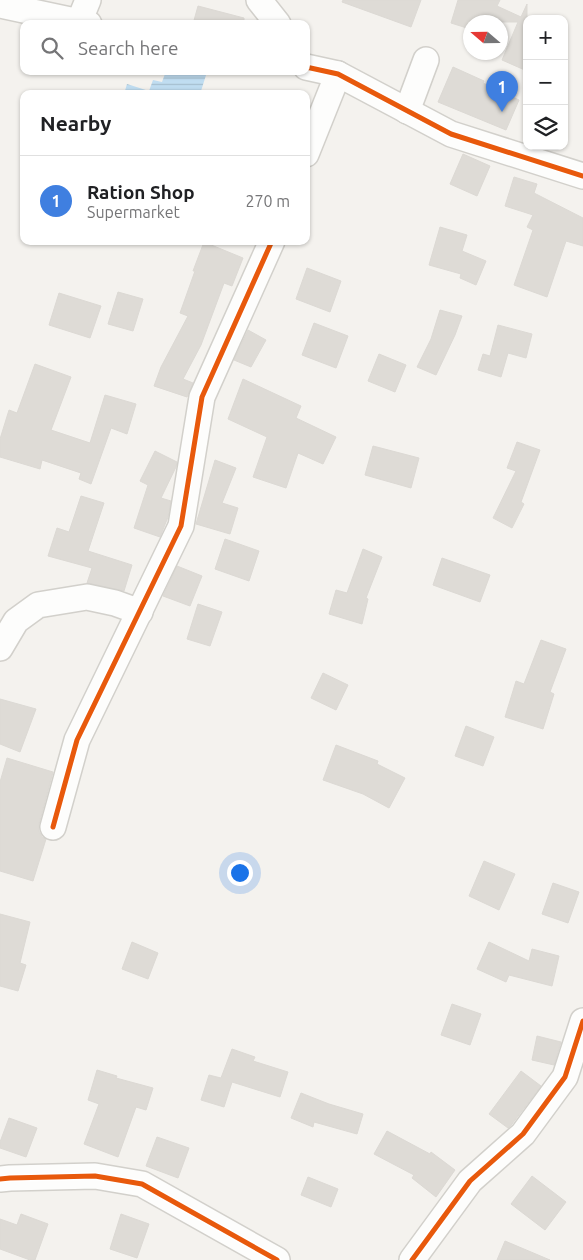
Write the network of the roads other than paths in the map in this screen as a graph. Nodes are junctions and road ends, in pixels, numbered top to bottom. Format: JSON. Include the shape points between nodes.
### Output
{"nodes":[{"id":1,"x":259,"y":0,"type":"edge"},
{"id":2,"x":0,"y":5,"type":"edge"},
{"id":3,"x":85,"y":15,"type":"edge"},
{"id":4,"x":275,"y":20,"type":"edge"},
{"id":5,"x":310,"y":53,"type":"edge"},
{"id":6,"x":426,"y":60,"type":"dead end"},
{"id":7,"x":323,"y":71,"type":"edge"},
{"id":8,"x":407,"y":111,"type":"junction"},
{"id":9,"x":310,"y":134,"type":"edge"},
{"id":10,"x":583,"y":176,"type":"edge"},
{"id":11,"x":270,"y":245,"type":"edge"},
{"id":12,"x":140,"y":612,"type":"junction"},
{"id":13,"x":0,"y":648,"type":"edge"},
{"id":14,"x":54,"y":827,"type":"dead end"},
{"id":15,"x":583,"y":1021,"type":"edge"},
{"id":16,"x":0,"y":1179,"type":"edge"},
{"id":17,"x":278,"y":1260,"type":"edge"},
{"id":18,"x":412,"y":1260,"type":"edge"}],
"edges":[{"from":1,"to":4,"type":"street"},
{"from":2,"to":3,"type":"street"},
{"from":5,"to":7,"type":"street"},
{"from":6,"to":8,"type":"street"},
{"from":7,"to":8,"type":"street"},
{"from":7,"to":9,"type":"street"},
{"from":8,"to":10,"type":"street","via":[[451,134]]},
{"from":11,"to":12,"type":"street","via":[[202,397],[181,526]]},
{"from":12,"to":13,"type":"street","via":[[87,597],[38,605],[16,621]]},
{"from":12,"to":14,"type":"street","via":[[77,740]]},
{"from":15,"to":18,"type":"street","via":[[565,1077],[523,1134],[470,1181]]},
{"from":16,"to":17,"type":"street","via":[[94,1176],[142,1184]]}]}
